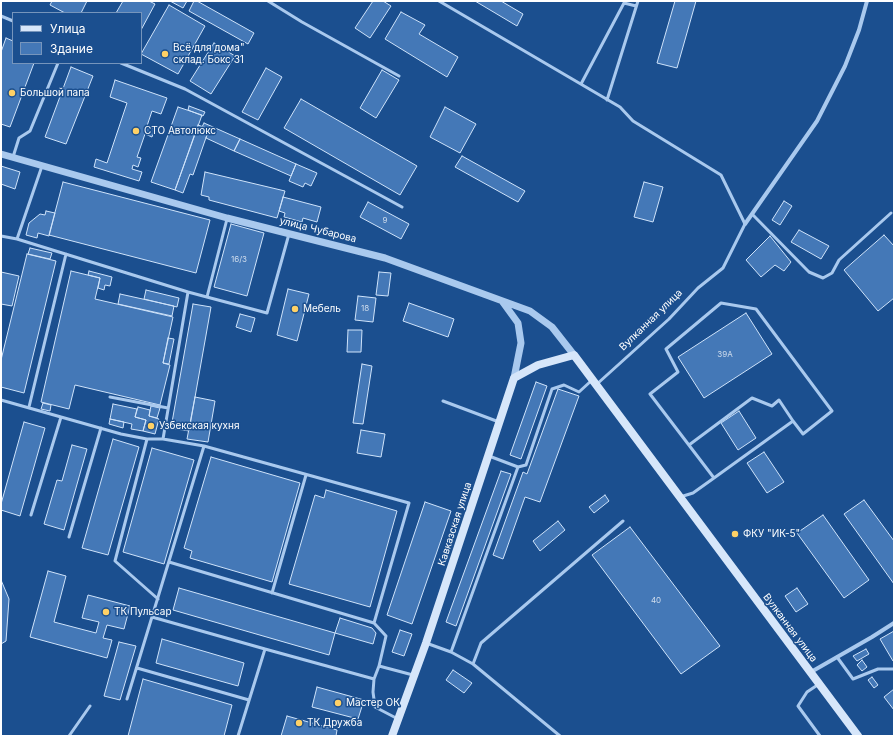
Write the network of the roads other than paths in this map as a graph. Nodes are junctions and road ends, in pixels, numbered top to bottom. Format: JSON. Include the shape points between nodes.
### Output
{"nodes":[{"id":1,"x":268,"y":1,"type":"edge"},
{"id":2,"x":439,"y":1,"type":"edge"},
{"id":3,"x":638,"y":1,"type":"edge"},
{"id":4,"x":867,"y":1,"type":"edge"},
{"id":5,"x":636,"y":6,"type":"junction"},
{"id":6,"x":1,"y":16,"type":"edge"},
{"id":7,"x":12,"y":21,"type":"edge"},
{"id":8,"x":58,"y":64,"type":"edge"},
{"id":9,"x":123,"y":64,"type":"edge"},
{"id":10,"x":399,"y":76,"type":"dead end"},
{"id":11,"x":581,"y":84,"type":"junction"},
{"id":12,"x":607,"y":100,"type":"junction"},
{"id":13,"x":1,"y":154,"type":"edge"},
{"id":14,"x":12,"y":157,"type":"junction"},
{"id":15,"x":42,"y":166,"type":"junction"},
{"id":16,"x":402,"y":207,"type":"dead end"},
{"id":17,"x":891,"y":213,"type":"dead end"},
{"id":18,"x":752,"y":214,"type":"junction"},
{"id":19,"x":228,"y":218,"type":"junction"},
{"id":20,"x":745,"y":224,"type":"junction"},
{"id":21,"x":290,"y":233,"type":"junction"},
{"id":22,"x":1,"y":236,"type":"edge"},
{"id":23,"x":17,"y":238,"type":"junction"},
{"id":24,"x":66,"y":254,"type":"junction"},
{"id":25,"x":188,"y":292,"type":"junction"},
{"id":26,"x":207,"y":297,"type":"junction"},
{"id":27,"x":502,"y":301,"type":"junction"},
{"id":28,"x":574,"y":355,"type":"junction"},
{"id":29,"x":514,"y":378,"type":"junction"},
{"id":30,"x":594,"y":383,"type":"junction"},
{"id":31,"x":110,"y":397,"type":"dead end"},
{"id":32,"x":1,"y":400,"type":"edge"},
{"id":33,"x":443,"y":401,"type":"dead end"},
{"id":34,"x":29,"y":407,"type":"junction"},
{"id":35,"x":168,"y":408,"type":"junction"},
{"id":36,"x":61,"y":417,"type":"junction"},
{"id":37,"x":794,"y":421,"type":"junction"},
{"id":38,"x":499,"y":422,"type":"junction"},
{"id":39,"x":101,"y":428,"type":"junction"},
{"id":40,"x":163,"y":438,"type":"junction"},
{"id":41,"x":147,"y":439,"type":"junction"},
{"id":42,"x":688,"y":445,"type":"junction"},
{"id":43,"x":204,"y":446,"type":"junction"},
{"id":44,"x":488,"y":456,"type":"junction"},
{"id":45,"x":518,"y":467,"type":"junction"},
{"id":46,"x":306,"y":475,"type":"junction"},
{"id":47,"x":714,"y":478,"type":"junction"},
{"id":48,"x":680,"y":497,"type":"junction"},
{"id":49,"x":31,"y":515,"type":"dead end"},
{"id":50,"x":623,"y":522,"type":"dead end"},
{"id":51,"x":69,"y":537,"type":"dead end"},
{"id":52,"x":169,"y":562,"type":"junction"},
{"id":53,"x":272,"y":593,"type":"junction"},
{"id":54,"x":158,"y":599,"type":"junction"},
{"id":55,"x":152,"y":617,"type":"junction"},
{"id":56,"x":374,"y":623,"type":"junction"},
{"id":57,"x":894,"y":623,"type":"edge"},
{"id":58,"x":426,"y":643,"type":"junction"},
{"id":59,"x":265,"y":650,"type":"junction"},
{"id":60,"x":451,"y":652,"type":"junction"},
{"id":61,"x":837,"y":657,"type":"junction"},
{"id":62,"x":473,"y":664,"type":"junction"},
{"id":63,"x":379,"y":666,"type":"junction"},
{"id":64,"x":137,"y":668,"type":"junction"},
{"id":65,"x":894,"y":669,"type":"edge"},
{"id":66,"x":811,"y":672,"type":"junction"},
{"id":67,"x":415,"y":676,"type":"junction"},
{"id":68,"x":374,"y":679,"type":"junction"},
{"id":69,"x":819,"y":684,"type":"junction"},
{"id":70,"x":127,"y":699,"type":"dead end"},
{"id":71,"x":249,"y":700,"type":"junction"},
{"id":72,"x":90,"y":706,"type":"dead end"},
{"id":73,"x":398,"y":719,"type":"junction"},
{"id":74,"x":69,"y":736,"type":"edge"},
{"id":75,"x":238,"y":736,"type":"edge"},
{"id":76,"x":392,"y":736,"type":"edge"},
{"id":77,"x":560,"y":736,"type":"edge"},
{"id":78,"x":820,"y":736,"type":"edge"},
{"id":79,"x":858,"y":736,"type":"edge"}],
"edges":[{"from":1,"to":10,"type":"lane"},
{"from":2,"to":11,"type":"lane"},
{"from":3,"to":5,"type":"lane"},
{"from":4,"to":18,"type":"street","via":[[860,30],[845,66],[817,120]]},
{"from":5,"to":11,"type":"lane","via":[[624,3]]},
{"from":5,"to":12,"type":"lane"},
{"from":6,"to":7,"type":"lane"},
{"from":8,"to":14,"type":"lane","via":[[30,131],[19,138]]},
{"from":9,"to":16,"type":"lane","via":[[185,89]]},
{"from":11,"to":12,"type":"lane"},
{"from":12,"to":20,"type":"lane","via":[[620,107],[633,121],[721,175]]},
{"from":13,"to":14,"type":"street","name":"улица Чубарова"},
{"from":14,"to":15,"type":"street","name":"улица Чубарова"},
{"from":15,"to":19,"type":"street","name":"улица Чубарова"},
{"from":15,"to":23,"type":"lane"},
{"from":17,"to":18,"type":"lane","via":[[840,260],[832,273],[823,278],[809,272]]},
{"from":18,"to":20,"type":"street"},
{"from":19,"to":21,"type":"street","name":"улица Чубарова"},
{"from":19,"to":26,"type":"lane"},
{"from":20,"to":30,"type":"lane","name":"Вулканная улица","via":[[723,268],[698,288],[669,319]]},
{"from":21,"to":26,"type":"lane","via":[[267,313]]},
{"from":21,"to":27,"type":"street","name":"улица Чубарова","via":[[385,258]]},
{"from":22,"to":23,"type":"lane"},
{"from":23,"to":24,"type":"lane"},
{"from":24,"to":25,"type":"lane"},
{"from":24,"to":34,"type":"lane"},
{"from":25,"to":26,"type":"lane"},
{"from":25,"to":35,"type":"lane"},
{"from":27,"to":28,"type":"street","name":"улица Чубарова","via":[[530,311],[552,327]]},
{"from":27,"to":29,"type":"street","via":[[518,323],[521,343]]},
{"from":28,"to":29,"type":"main road","via":[[538,365]]},
{"from":28,"to":30,"type":"main road","name":"улица Чубарова"},
{"from":29,"to":38,"type":"main road","name":"Кавказская улица"},
{"from":30,"to":45,"type":"lane","via":[[579,392],[564,385],[552,389],[526,466]]},
{"from":30,"to":48,"type":"main road","name":"Вулканная улица"},
{"from":31,"to":35,"type":"lane"},
{"from":32,"to":34,"type":"lane"},
{"from":33,"to":38,"type":"lane"},
{"from":34,"to":36,"type":"lane"},
{"from":35,"to":40,"type":"lane"},
{"from":36,"to":39,"type":"lane"},
{"from":36,"to":49,"type":"lane"},
{"from":37,"to":42,"type":"lane","via":[[779,400],[772,406],[752,398]]},
{"from":37,"to":42,"type":"lane","via":[[803,434],[832,411],[756,308],[721,303],[666,350],[678,372],[650,394]]},
{"from":37,"to":47,"type":"lane"},
{"from":38,"to":44,"type":"main road","name":"Кавказская улица"},
{"from":39,"to":41,"type":"lane"},
{"from":39,"to":51,"type":"lane"},
{"from":40,"to":41,"type":"lane"},
{"from":40,"to":43,"type":"lane"},
{"from":41,"to":54,"type":"lane","via":[[115,561]]},
{"from":42,"to":47,"type":"lane"},
{"from":43,"to":46,"type":"lane"},
{"from":43,"to":52,"type":"lane"},
{"from":44,"to":45,"type":"lane"},
{"from":44,"to":58,"type":"main road","name":"Кавказская улица"},
{"from":45,"to":60,"type":"lane"},
{"from":46,"to":53,"type":"lane"},
{"from":46,"to":56,"type":"lane","via":[[409,503]]},
{"from":47,"to":48,"type":"lane","via":[[693,494]]},
{"from":48,"to":66,"type":"main road","name":"Вулканная улица"},
{"from":50,"to":62,"type":"lane","via":[[481,643]]},
{"from":52,"to":53,"type":"lane"},
{"from":52,"to":54,"type":"lane"},
{"from":53,"to":56,"type":"lane"},
{"from":54,"to":55,"type":"lane"},
{"from":55,"to":59,"type":"lane"},
{"from":55,"to":64,"type":"lane"},
{"from":56,"to":63,"type":"lane","via":[[386,636]]},
{"from":57,"to":61,"type":"street"},
{"from":58,"to":60,"type":"lane"},
{"from":58,"to":67,"type":"main road","name":"Кавказская улица"},
{"from":59,"to":68,"type":"lane"},
{"from":59,"to":71,"type":"lane"},
{"from":60,"to":62,"type":"lane"},
{"from":61,"to":65,"type":"lane","via":[[853,679],[878,669]]},
{"from":61,"to":66,"type":"street"},
{"from":62,"to":77,"type":"lane"},
{"from":63,"to":67,"type":"lane"},
{"from":63,"to":68,"type":"lane"},
{"from":64,"to":70,"type":"lane"},
{"from":64,"to":71,"type":"lane"},
{"from":66,"to":69,"type":"main road","name":"Вулканная улица"},
{"from":67,"to":73,"type":"main road","name":"Кавказская улица"},
{"from":68,"to":73,"type":"lane","via":[[372,692],[375,707]]},
{"from":69,"to":78,"type":"lane","via":[[807,692],[798,706]]},
{"from":69,"to":79,"type":"main road","name":"Вулканная улица"},
{"from":71,"to":75,"type":"lane"},
{"from":72,"to":74,"type":"lane"},
{"from":73,"to":76,"type":"main road","name":"Кавказская улица"}]}
